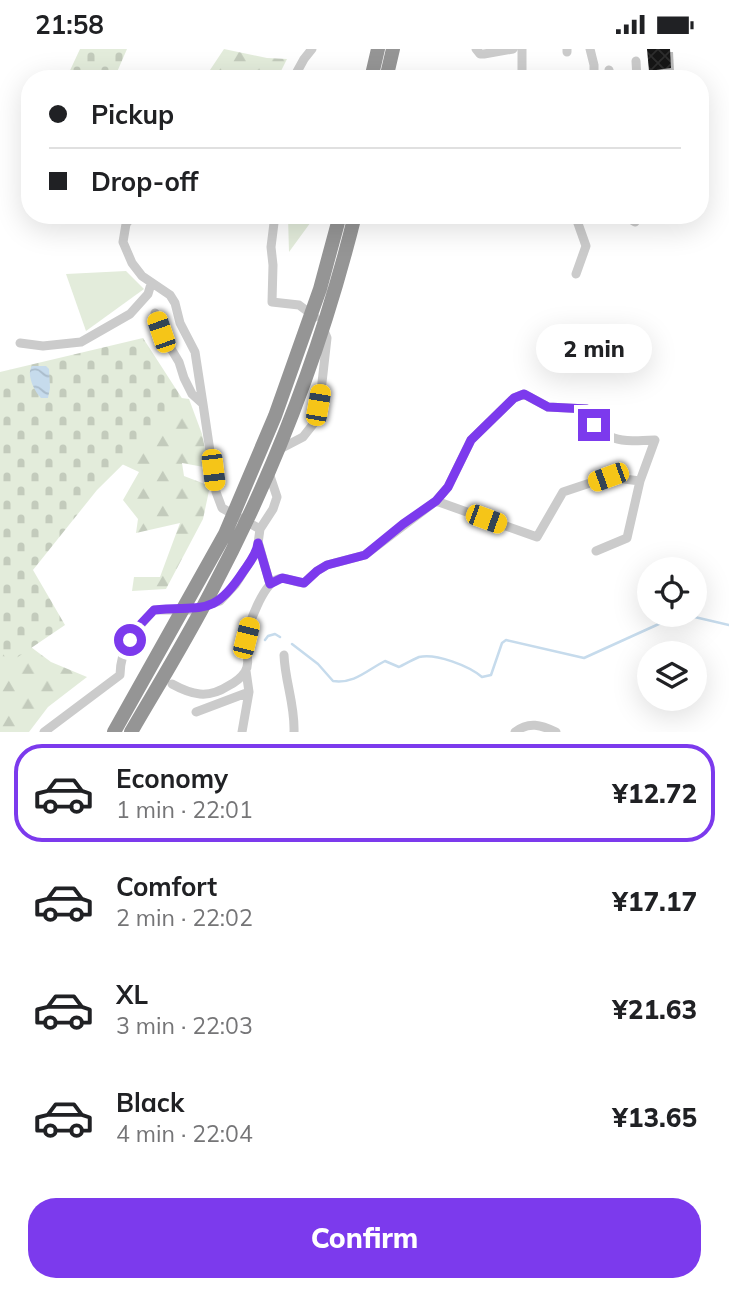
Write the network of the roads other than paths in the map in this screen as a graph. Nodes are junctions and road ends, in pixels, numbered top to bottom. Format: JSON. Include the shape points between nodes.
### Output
{"nodes":[{"id":1,"x":312,"y":49,"type":"edge"},
{"id":2,"x":377,"y":49,"type":"edge"},
{"id":3,"x":393,"y":49,"type":"edge"},
{"id":4,"x":476,"y":49,"type":"edge"},
{"id":5,"x":513,"y":49,"type":"edge"},
{"id":6,"x":522,"y":49,"type":"edge"},
{"id":7,"x":590,"y":49,"type":"edge"},
{"id":8,"x":636,"y":61,"type":"dead end"},
{"id":9,"x":298,"y":70,"type":"edge"},
{"id":10,"x":373,"y":70,"type":"edge"},
{"id":11,"x":388,"y":70,"type":"edge"},
{"id":12,"x":522,"y":70,"type":"dead end"},
{"id":13,"x":594,"y":70,"type":"edge"},
{"id":14,"x":636,"y":70,"type":"edge"},
{"id":15,"x":127,"y":224,"type":"edge"},
{"id":16,"x":274,"y":224,"type":"edge"},
{"id":17,"x":338,"y":224,"type":"edge"},
{"id":18,"x":353,"y":224,"type":"edge"},
{"id":19,"x":578,"y":224,"type":"edge"},
{"id":20,"x":576,"y":274,"type":"dead end"},
{"id":21,"x":151,"y":284,"type":"junction"},
{"id":22,"x":155,"y":313,"type":"dead end"},
{"id":23,"x":20,"y":343,"type":"dead end"},
{"id":24,"x":203,"y":404,"type":"junction"},
{"id":25,"x":640,"y":481,"type":"junction"},
{"id":26,"x":436,"y":501,"type":"junction"},
{"id":27,"x":260,"y":529,"type":"junction"},
{"id":28,"x":258,"y":543,"type":"junction"},
{"id":29,"x":596,"y":551,"type":"dead end"},
{"id":30,"x":270,"y":584,"type":"junction"},
{"id":31,"x":284,"y":655,"type":"dead end"},
{"id":32,"x":246,"y":671,"type":"junction"},
{"id":33,"x":172,"y":684,"type":"dead end"},
{"id":34,"x":249,"y":692,"type":"junction"},
{"id":35,"x":196,"y":712,"type":"dead end"},
{"id":36,"x":44,"y":732,"type":"edge"},
{"id":37,"x":114,"y":732,"type":"edge"},
{"id":38,"x":131,"y":732,"type":"edge"},
{"id":39,"x":242,"y":732,"type":"edge"},
{"id":40,"x":294,"y":732,"type":"edge"},
{"id":41,"x":515,"y":732,"type":"edge"},
{"id":42,"x":556,"y":732,"type":"edge"}],
"edges":[{"from":1,"to":9,"type":"street"},
{"from":2,"to":10,"type":"highway"},
{"from":3,"to":11,"type":"highway"},
{"from":4,"to":5,"type":"street","via":[[480,54]]},
{"from":6,"to":12,"type":"street"},
{"from":7,"to":13,"type":"street"},
{"from":8,"to":14,"type":"street"},
{"from":15,"to":21,"type":"street","via":[[123,242],[132,263]]},
{"from":16,"to":27,"type":"street","via":[[272,302],[309,311],[327,338],[318,418],[303,437],[268,459],[277,497]]},
{"from":17,"to":37,"type":"highway","bridge":true,"via":[[275,416],[225,534]]},
{"from":18,"to":38,"type":"highway","bridge":true,"via":[[311,361],[262,487],[213,588]]},
{"from":19,"to":20,"type":"street","via":[[586,246]]},
{"from":21,"to":23,"type":"street","via":[[130,314],[81,342]]},
{"from":21,"to":24,"type":"street","via":[[175,303],[195,352]]},
{"from":22,"to":24,"type":"street","via":[[192,394]]},
{"from":24,"to":27,"type":"street","via":[[222,508]]},
{"from":25,"to":26,"type":"street","via":[[608,477],[564,492],[537,537]]},
{"from":25,"to":26,"type":"street","via":[[655,440],[622,441],[594,425],[587,409],[548,407],[524,394],[514,398],[471,440]]},
{"from":25,"to":29,"type":"street","via":[[627,538]]},
{"from":26,"to":30,"type":"street","via":[[365,555],[327,565],[304,583],[282,578]]},
{"from":27,"to":28,"type":"street"},
{"from":28,"to":30,"type":"street"},
{"from":28,"to":36,"type":"street","via":[[257,551],[220,601],[192,610],[154,610],[123,652],[120,675]]},
{"from":30,"to":32,"type":"street","via":[[251,618]]},
{"from":31,"to":40,"type":"street"},
{"from":32,"to":33,"type":"street","via":[[211,695],[195,695]]},
{"from":32,"to":34,"type":"street"},
{"from":34,"to":35,"type":"street"},
{"from":34,"to":39,"type":"street"},
{"from":41,"to":42,"type":"street","via":[[533,724]]}]}
